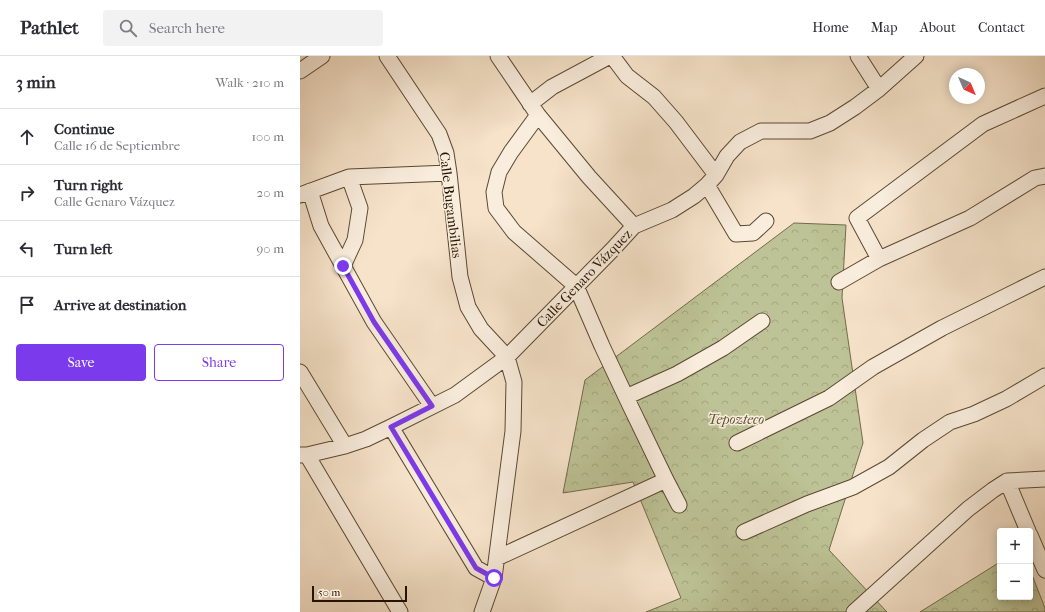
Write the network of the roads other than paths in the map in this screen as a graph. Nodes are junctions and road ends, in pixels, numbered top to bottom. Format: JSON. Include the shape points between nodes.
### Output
{"nodes":[{"id":1,"x":322,"y":56,"type":"edge"},
{"id":2,"x":387,"y":56,"type":"edge"},
{"id":3,"x":498,"y":56,"type":"edge"},
{"id":4,"x":611,"y":56,"type":"edge"},
{"id":5,"x":858,"y":56,"type":"edge"},
{"id":6,"x":916,"y":56,"type":"edge"},
{"id":7,"x":300,"y":71,"type":"edge"},
{"id":8,"x":879,"y":89,"type":"junction"},
{"id":9,"x":1045,"y":96,"type":"edge"},
{"id":10,"x":534,"y":109,"type":"junction"},
{"id":11,"x":449,"y":172,"type":"junction"},
{"id":12,"x":1045,"y":176,"type":"edge"},
{"id":13,"x":349,"y":177,"type":"junction"},
{"id":14,"x":711,"y":180,"type":"junction"},
{"id":15,"x":305,"y":193,"type":"edge"},
{"id":16,"x":766,"y":221,"type":"dead end"},
{"id":17,"x":634,"y":226,"type":"junction"},
{"id":18,"x":879,"y":259,"type":"junction"},
{"id":19,"x":343,"y":266,"type":"junction"},
{"id":20,"x":1045,"y":276,"type":"edge"},
{"id":21,"x":839,"y":282,"type":"dead end"},
{"id":22,"x":576,"y":286,"type":"junction"},
{"id":23,"x":762,"y":321,"type":"dead end"},
{"id":24,"x":507,"y":356,"type":"junction"},
{"id":25,"x":300,"y":372,"type":"edge"},
{"id":26,"x":1045,"y":376,"type":"edge"},
{"id":27,"x":626,"y":398,"type":"junction"},
{"id":28,"x":432,"y":406,"type":"junction"},
{"id":29,"x":391,"y":427,"type":"junction"},
{"id":30,"x":737,"y":443,"type":"dead end"},
{"id":31,"x":345,"y":446,"type":"junction"},
{"id":32,"x":304,"y":455,"type":"edge"},
{"id":33,"x":1045,"y":478,"type":"edge"},
{"id":34,"x":666,"y":480,"type":"junction"},
{"id":35,"x":1007,"y":481,"type":"junction"},
{"id":36,"x":679,"y":505,"type":"dead end"},
{"id":37,"x":1027,"y":528,"type":"edge"},
{"id":38,"x":744,"y":532,"type":"dead end"},
{"id":39,"x":1033,"y":542,"type":"edge"},
{"id":40,"x":497,"y":558,"type":"junction"},
{"id":41,"x":1045,"y":570,"type":"edge"},
{"id":42,"x":494,"y":578,"type":"junction"},
{"id":43,"x":400,"y":612,"type":"edge"},
{"id":44,"x":482,"y":612,"type":"edge"},
{"id":45,"x":854,"y":612,"type":"edge"}],
"edges":[{"from":1,"to":7,"type":"street"},
{"from":2,"to":11,"type":"street","name":"Calle Bugambilias","via":[[439,134]]},
{"from":3,"to":10,"type":"street"},
{"from":4,"to":10,"type":"street","via":[[552,87]]},
{"from":4,"to":14,"type":"street","via":[[627,76],[654,97],[676,122]]},
{"from":5,"to":8,"type":"street"},
{"from":6,"to":8,"type":"street","name":"Calle Genaro Vázquez"},
{"from":8,"to":14,"type":"street","name":"Calle Genaro Vázquez","via":[[830,123],[810,131],[761,131],[754,134],[740,142]]},
{"from":9,"to":18,"type":"street","via":[[983,124],[857,218]]},
{"from":10,"to":17,"type":"street","via":[[589,177]]},
{"from":10,"to":22,"type":"street","via":[[499,172],[494,192],[496,208],[514,232]]},
{"from":11,"to":13,"type":"street"},
{"from":11,"to":24,"type":"street","name":"Calle Bugambilias","via":[[460,277],[468,307],[481,328]]},
{"from":12,"to":18,"type":"street","via":[[1035,178],[970,218]]},
{"from":13,"to":15,"type":"street"},
{"from":13,"to":19,"type":"street","via":[[360,208],[355,240]]},
{"from":14,"to":16,"type":"street","via":[[736,234],[753,233]]},
{"from":14,"to":17,"type":"street","name":"Calle Genaro Vázquez","via":[[694,196],[672,210]]},
{"from":15,"to":19,"type":"street"},
{"from":17,"to":22,"type":"street","name":"Calle Genaro Vázquez"},
{"from":18,"to":21,"type":"street"},
{"from":19,"to":28,"type":"street","via":[[374,322]]},
{"from":20,"to":30,"type":"street","via":[[942,328],[873,368],[829,398]]},
{"from":22,"to":24,"type":"street","name":"Calle Genaro Vázquez"},
{"from":22,"to":27,"type":"street"},
{"from":23,"to":27,"type":"street","via":[[724,348]]},
{"from":24,"to":28,"type":"street","name":"Calle Genaro Vázquez","via":[[455,395]]},
{"from":24,"to":40,"type":"street","via":[[514,382],[513,431]]},
{"from":25,"to":31,"type":"street"},
{"from":26,"to":38,"type":"street","via":[[1006,399],[950,422],[889,467],[853,488],[807,504]]},
{"from":27,"to":34,"type":"street"},
{"from":28,"to":29,"type":"street","name":"Calle Genaro Vázquez"},
{"from":29,"to":31,"type":"street","name":"Calle Genaro Vázquez"},
{"from":29,"to":42,"type":"street","via":[[476,568]]},
{"from":31,"to":32,"type":"street","name":"Calle Genaro Vázquez"},
{"from":32,"to":43,"type":"street"},
{"from":33,"to":35,"type":"street"},
{"from":34,"to":36,"type":"street"},
{"from":34,"to":40,"type":"street"},
{"from":35,"to":37,"type":"street"},
{"from":35,"to":45,"type":"street","via":[[968,509]]},
{"from":39,"to":41,"type":"street"},
{"from":40,"to":42,"type":"street"},
{"from":42,"to":44,"type":"street"}]}
